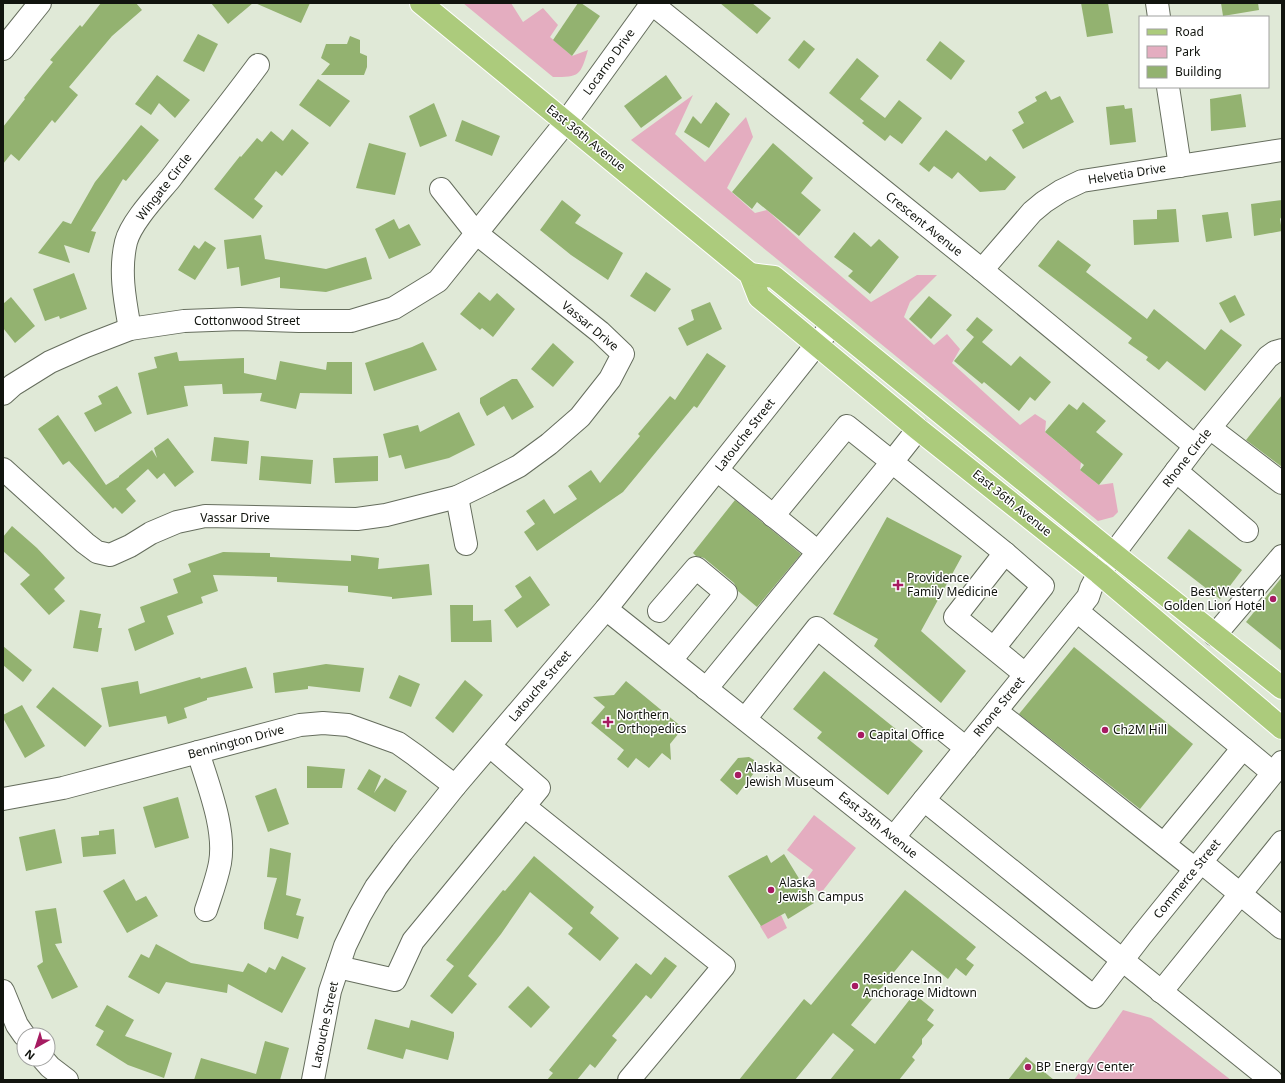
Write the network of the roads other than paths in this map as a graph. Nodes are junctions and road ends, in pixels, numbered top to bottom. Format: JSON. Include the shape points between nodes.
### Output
{"nodes":[{"id":1,"x":40,"y":3,"type":"edge"},
{"id":2,"x":421,"y":3,"type":"edge"},
{"id":3,"x":652,"y":3,"type":"edge"},
{"id":4,"x":1156,"y":3,"type":"edge"},
{"id":5,"x":1158,"y":16,"type":"edge"},
{"id":6,"x":3,"y":49,"type":"edge"},
{"id":7,"x":258,"y":65,"type":"dead end"},
{"id":8,"x":1168,"y":88,"type":"edge"},
{"id":9,"x":566,"y":122,"type":"junction"},
{"id":10,"x":1282,"y":150,"type":"edge"},
{"id":11,"x":1180,"y":166,"type":"junction"},
{"id":12,"x":441,"y":189,"type":"dead end"},
{"id":13,"x":476,"y":233,"type":"junction"},
{"id":14,"x":982,"y":270,"type":"junction"},
{"id":15,"x":750,"y":274,"type":"junction"},
{"id":16,"x":832,"y":325,"type":"junction"},
{"id":17,"x":130,"y":329,"type":"junction"},
{"id":18,"x":816,"y":345,"type":"junction"},
{"id":19,"x":1282,"y":350,"type":"edge"},
{"id":20,"x":3,"y":394,"type":"edge"},
{"id":21,"x":1210,"y":428,"type":"junction"},
{"id":22,"x":918,"y":429,"type":"junction"},
{"id":23,"x":1195,"y":446,"type":"junction"},
{"id":24,"x":892,"y":462,"type":"junction"},
{"id":25,"x":3,"y":469,"type":"edge"},
{"id":26,"x":717,"y":470,"type":"junction"},
{"id":27,"x":1176,"y":471,"type":"junction"},
{"id":28,"x":1282,"y":483,"type":"edge"},
{"id":29,"x":457,"y":497,"type":"junction"},
{"id":30,"x":773,"y":516,"type":"junction"},
{"id":31,"x":1247,"y":531,"type":"dead end"},
{"id":32,"x":466,"y":544,"type":"dead end"},
{"id":33,"x":818,"y":552,"type":"junction"},
{"id":34,"x":1005,"y":553,"type":"junction"},
{"id":35,"x":1114,"y":554,"type":"junction"},
{"id":36,"x":1282,"y":556,"type":"edge"},
{"id":37,"x":1099,"y":573,"type":"junction"},
{"id":38,"x":606,"y":609,"type":"junction"},
{"id":39,"x":1077,"y":611,"type":"junction"},
{"id":40,"x":659,"y":612,"type":"dead end"},
{"id":41,"x":1216,"y":635,"type":"junction"},
{"id":42,"x":994,"y":648,"type":"junction"},
{"id":43,"x":671,"y":660,"type":"junction"},
{"id":44,"x":1025,"y":674,"type":"junction"},
{"id":45,"x":706,"y":688,"type":"junction"},
{"id":46,"x":1282,"y":688,"type":"edge"},
{"id":47,"x":996,"y":711,"type":"junction"},
{"id":48,"x":744,"y":719,"type":"junction"},
{"id":49,"x":1282,"y":728,"type":"edge"},
{"id":50,"x":490,"y":746,"type":"junction"},
{"id":51,"x":966,"y":748,"type":"junction"},
{"id":52,"x":1243,"y":748,"type":"junction"},
{"id":53,"x":198,"y":752,"type":"junction"},
{"id":54,"x":1278,"y":768,"type":"edge"},
{"id":55,"x":455,"y":786,"type":"junction"},
{"id":56,"x":3,"y":799,"type":"edge"},
{"id":57,"x":924,"y":800,"type":"junction"},
{"id":58,"x":524,"y":806,"type":"junction"},
{"id":59,"x":894,"y":837,"type":"junction"},
{"id":60,"x":1282,"y":842,"type":"edge"},
{"id":61,"x":1164,"y":844,"type":"junction"},
{"id":62,"x":1198,"y":865,"type":"junction"},
{"id":63,"x":1240,"y":894,"type":"junction"},
{"id":64,"x":206,"y":910,"type":"dead end"},
{"id":65,"x":1282,"y":928,"type":"edge"},
{"id":66,"x":1122,"y":960,"type":"junction"},
{"id":67,"x":338,"y":967,"type":"junction"},
{"id":68,"x":3,"y":991,"type":"edge"},
{"id":69,"x":1161,"y":992,"type":"junction"},
{"id":70,"x":1094,"y":997,"type":"joint"},
{"id":71,"x":18,"y":1027,"type":"edge"},
{"id":72,"x":50,"y":1067,"type":"edge"},
{"id":73,"x":67,"y":1080,"type":"edge"},
{"id":74,"x":313,"y":1080,"type":"edge"},
{"id":75,"x":629,"y":1080,"type":"edge"},
{"id":76,"x":1271,"y":1080,"type":"edge"}],
"edges":[{"from":1,"to":6,"type":"street"},
{"from":2,"to":9,"type":"main road","name":"East 36th Avenue"},
{"from":3,"to":9,"type":"street","name":"Locarno Drive"},
{"from":3,"to":14,"type":"street","name":"Crescent Avenue"},
{"from":4,"to":5,"type":"street"},
{"from":7,"to":17,"type":"street","name":"Wingate Circle","via":[[139,218],[127,241],[122,265]]},
{"from":8,"to":11,"type":"street"},
{"from":9,"to":13,"type":"street","name":"Cottonwood Street"},
{"from":9,"to":15,"type":"main road","name":"East 36th Avenue"},
{"from":10,"to":11,"type":"street","name":"Helvetia Drive"},
{"from":11,"to":14,"type":"street","name":"Helvetia Drive","via":[[1082,181],[1062,190],[1032,212]]},
{"from":12,"to":13,"type":"street"},
{"from":13,"to":17,"type":"street","name":"Cottonwood Street","via":[[438,281],[394,308],[351,321],[192,320]]},
{"from":13,"to":29,"type":"street","name":"Vassar Drive","via":[[600,332],[623,354],[610,379],[580,418],[519,466]]},
{"from":14,"to":23,"type":"street","name":"Crescent Avenue"},
{"from":15,"to":16,"type":"main road","name":"East 36th Avenue","via":[[774,277]]},
{"from":15,"to":18,"type":"main road","name":"East 36th Avenue","via":[[759,297]]},
{"from":16,"to":18,"type":"street","name":"Latouche Street"},
{"from":16,"to":35,"type":"main road","name":"East 36th Avenue"},
{"from":17,"to":20,"type":"street","name":"Cottonwood Street","via":[[50,362]]},
{"from":18,"to":22,"type":"main road","name":"East 36th Avenue"},
{"from":18,"to":26,"type":"street","name":"Latouche Street"},
{"from":19,"to":21,"type":"street","name":"Rhone Circle","via":[[1268,358]]},
{"from":21,"to":23,"type":"street","name":"Rhone Circle"},
{"from":21,"to":28,"type":"street"},
{"from":22,"to":24,"type":"street"},
{"from":22,"to":37,"type":"main road","name":"East 36th Avenue"},
{"from":23,"to":27,"type":"street","name":"Rhone Circle"},
{"from":24,"to":30,"type":"street","via":[[847,426]]},
{"from":24,"to":33,"type":"street"},
{"from":24,"to":34,"type":"street"},
{"from":25,"to":29,"type":"street","name":"Vassar Drive","via":[[85,543],[97,552],[110,555],[176,522],[205,516],[357,520]]},
{"from":26,"to":30,"type":"street"},
{"from":26,"to":38,"type":"street","name":"Latouche Street"},
{"from":27,"to":31,"type":"street"},
{"from":27,"to":35,"type":"street","name":"Rhone Circle"},
{"from":29,"to":32,"type":"street"},
{"from":30,"to":33,"type":"street"},
{"from":33,"to":45,"type":"street"},
{"from":34,"to":42,"type":"street","via":[[1043,586]]},
{"from":34,"to":42,"type":"street","via":[[955,617]]},
{"from":35,"to":37,"type":"street","name":"Rhone Circle"},
{"from":35,"to":41,"type":"main road","name":"East 36th Avenue"},
{"from":36,"to":41,"type":"street"},
{"from":37,"to":39,"type":"street","name":"Rhone Street","via":[[1088,597]]},
{"from":37,"to":49,"type":"main road","name":"East 36th Avenue"},
{"from":38,"to":43,"type":"street","name":"East 35th Avenue"},
{"from":38,"to":50,"type":"street","name":"Latouche Street"},
{"from":39,"to":44,"type":"street","name":"Rhone Street"},
{"from":39,"to":52,"type":"street"},
{"from":40,"to":43,"type":"street","via":[[696,568],[726,593]]},
{"from":41,"to":46,"type":"main road","name":"East 36th Avenue"},
{"from":42,"to":44,"type":"street"},
{"from":43,"to":45,"type":"street","name":"East 35th Avenue"},
{"from":44,"to":47,"type":"street","name":"Rhone Street"},
{"from":45,"to":48,"type":"street","name":"East 35th Avenue"},
{"from":47,"to":51,"type":"street","name":"Rhone Street"},
{"from":47,"to":61,"type":"street"},
{"from":48,"to":51,"type":"street","via":[[817,628]]},
{"from":48,"to":59,"type":"street","name":"East 35th Avenue"},
{"from":50,"to":55,"type":"street","name":"Latouche Street"},
{"from":50,"to":58,"type":"street","via":[[539,788]]},
{"from":51,"to":57,"type":"street","name":"Rhone Street"},
{"from":52,"to":54,"type":"street"},
{"from":52,"to":61,"type":"street"},
{"from":53,"to":55,"type":"street","name":"Bennington Drive","via":[[300,725],[323,723],[348,726],[398,743]]},
{"from":53,"to":56,"type":"street","name":"Bennington Drive","via":[[63,788]]},
{"from":53,"to":64,"type":"street","via":[[219,822],[221,843],[220,862]]},
{"from":54,"to":62,"type":"street","name":"Commerce Street"},
{"from":55,"to":67,"type":"street","name":"Latouche Street","via":[[376,887],[354,927]]},
{"from":57,"to":59,"type":"street","name":"Rhone Street"},
{"from":57,"to":66,"type":"street"},
{"from":58,"to":67,"type":"street","via":[[412,942],[395,980]]},
{"from":58,"to":75,"type":"street","via":[[724,966]]},
{"from":59,"to":70,"type":"street","name":"East 35th Avenue"},
{"from":60,"to":63,"type":"street"},
{"from":61,"to":62,"type":"street"},
{"from":62,"to":63,"type":"street"},
{"from":62,"to":66,"type":"street","name":"Commerce Street"},
{"from":63,"to":65,"type":"street"},
{"from":63,"to":69,"type":"street"},
{"from":66,"to":69,"type":"street"},
{"from":66,"to":70,"type":"street","name":"Commerce Street"},
{"from":67,"to":74,"type":"street","name":"Latouche Street","via":[[330,991]]},
{"from":68,"to":71,"type":"street"},
{"from":69,"to":76,"type":"street"},
{"from":72,"to":73,"type":"street"}]}
